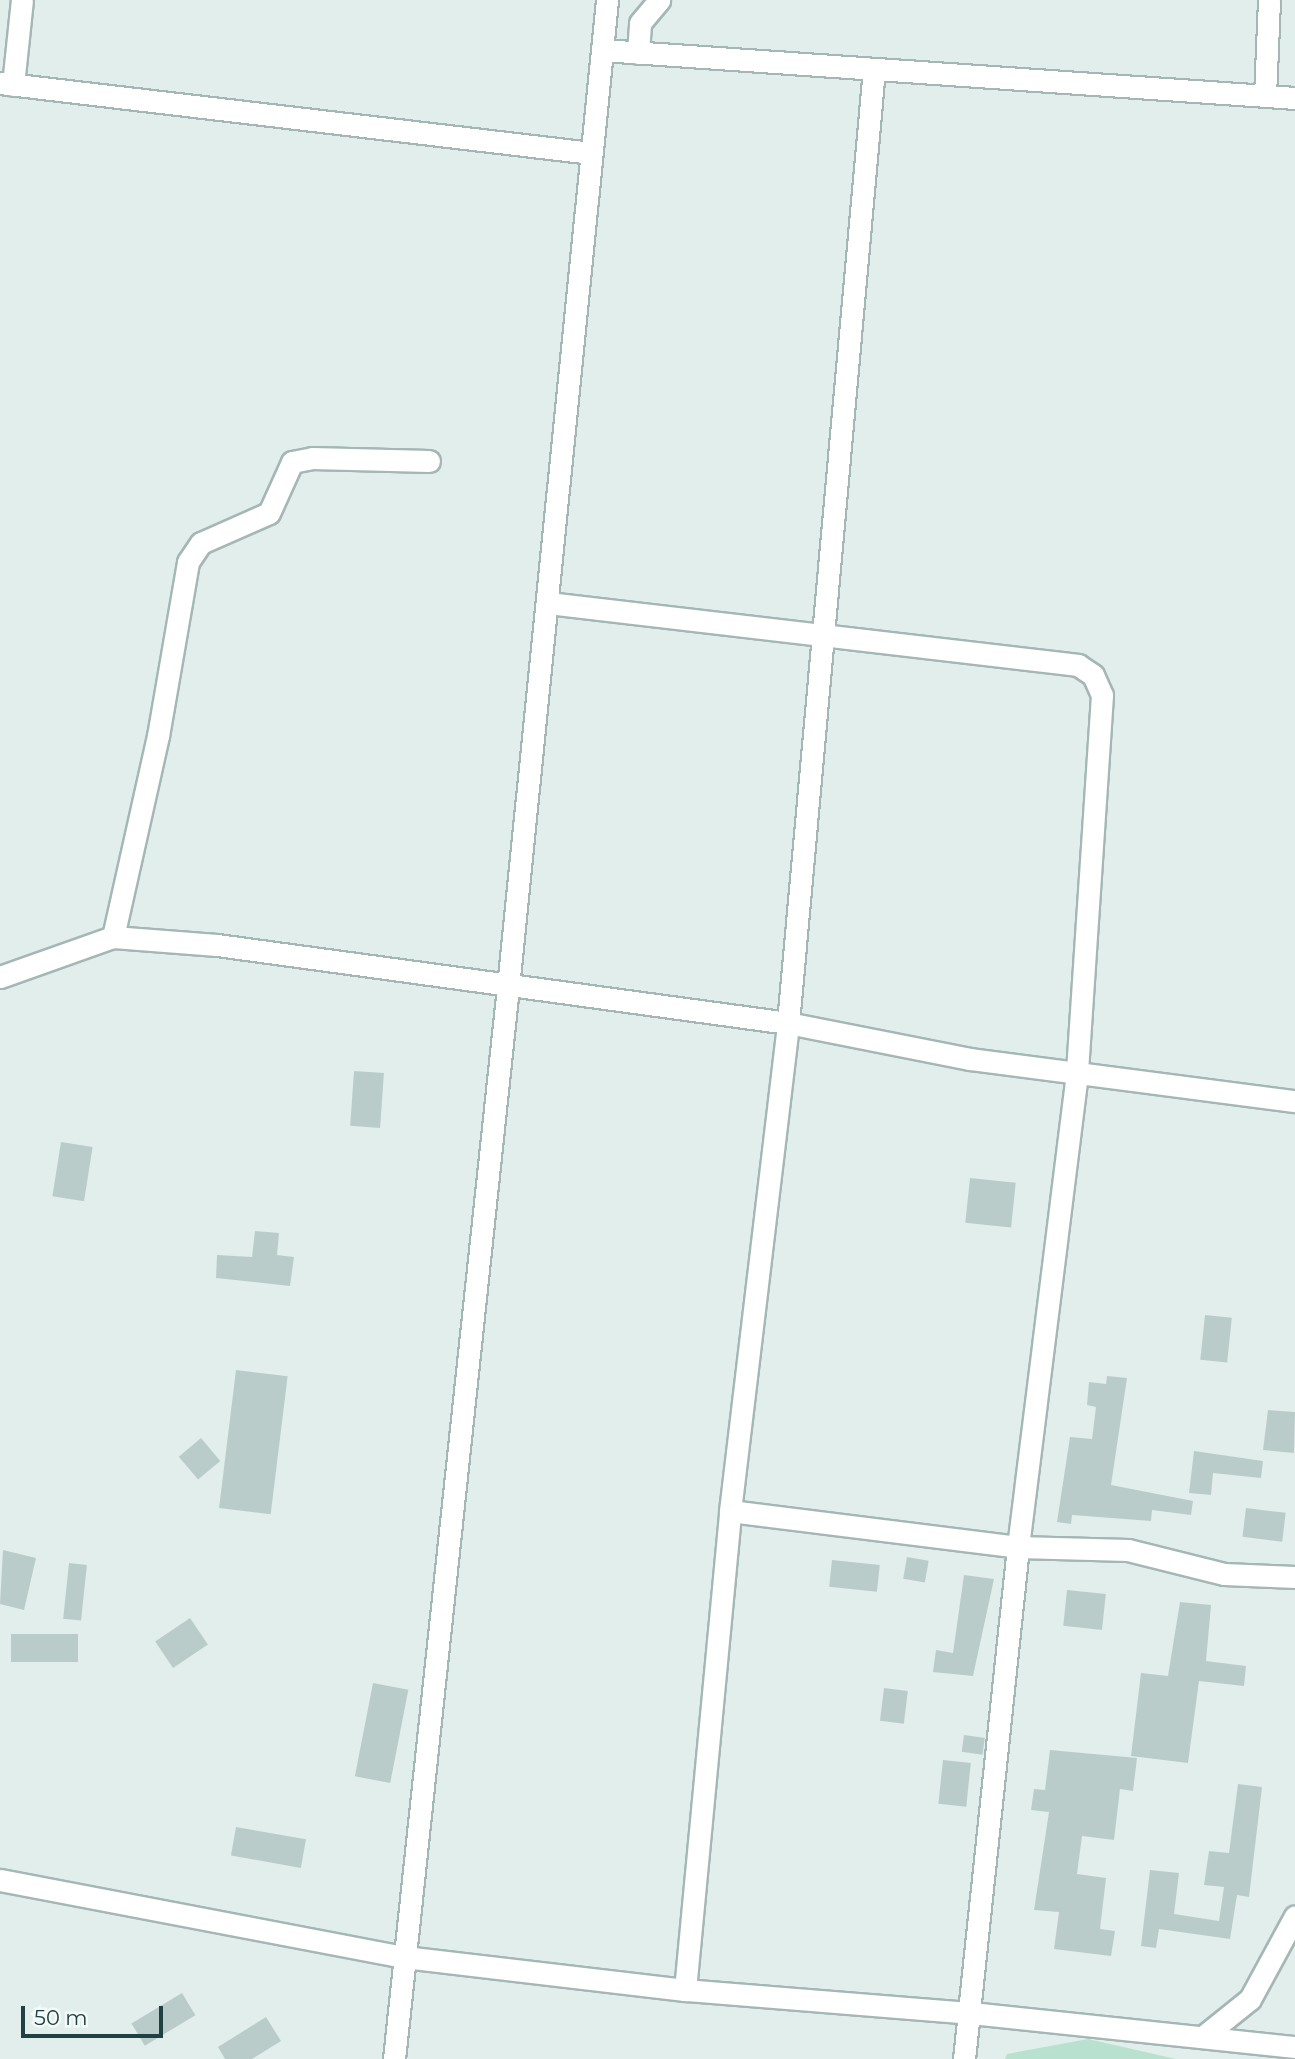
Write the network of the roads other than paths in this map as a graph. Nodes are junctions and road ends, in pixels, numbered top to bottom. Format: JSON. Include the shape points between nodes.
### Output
{"nodes":[{"id":1,"x":22,"y":0,"type":"edge"},
{"id":2,"x":607,"y":0,"type":"edge"},
{"id":3,"x":659,"y":0,"type":"edge"},
{"id":4,"x":1269,"y":0,"type":"edge"},
{"id":5,"x":602,"y":50,"type":"junction"},
{"id":6,"x":638,"y":53,"type":"junction"},
{"id":7,"x":874,"y":69,"type":"junction"},
{"id":8,"x":6,"y":84,"type":"edge"},
{"id":9,"x":1265,"y":96,"type":"junction"},
{"id":10,"x":1295,"y":97,"type":"edge"},
{"id":11,"x":591,"y":153,"type":"junction"},
{"id":12,"x":429,"y":461,"type":"dead end"},
{"id":13,"x":548,"y":603,"type":"junction"},
{"id":14,"x":823,"y":632,"type":"junction"},
{"id":15,"x":113,"y":937,"type":"junction"},
{"id":16,"x":0,"y":976,"type":"edge"},
{"id":17,"x":508,"y":987,"type":"junction"},
{"id":18,"x":788,"y":1023,"type":"junction"},
{"id":19,"x":1077,"y":1073,"type":"junction"},
{"id":20,"x":1295,"y":1101,"type":"edge"},
{"id":21,"x":730,"y":1511,"type":"junction"},
{"id":22,"x":1018,"y":1547,"type":"junction"},
{"id":23,"x":1295,"y":1577,"type":"edge"},
{"id":24,"x":0,"y":1880,"type":"edge"},
{"id":25,"x":1295,"y":1916,"type":"edge"},
{"id":26,"x":404,"y":1957,"type":"junction"},
{"id":27,"x":685,"y":1990,"type":"junction"},
{"id":28,"x":971,"y":2013,"type":"junction"},
{"id":29,"x":1204,"y":2036,"type":"junction"},
{"id":30,"x":1295,"y":2047,"type":"edge"},
{"id":31,"x":394,"y":2059,"type":"edge"},
{"id":32,"x":964,"y":2059,"type":"edge"}],
"edges":[{"from":1,"to":8,"type":"street"},
{"from":2,"to":5,"type":"street"},
{"from":3,"to":6,"type":"street","via":[[639,23]]},
{"from":4,"to":9,"type":"street"},
{"from":5,"to":6,"type":"street"},
{"from":5,"to":11,"type":"street"},
{"from":6,"to":7,"type":"street"},
{"from":7,"to":9,"type":"street"},
{"from":7,"to":14,"type":"street"},
{"from":8,"to":11,"type":"street"},
{"from":9,"to":10,"type":"street"},
{"from":11,"to":13,"type":"street"},
{"from":12,"to":15,"type":"street","via":[[312,458],[292,462],[269,513],[201,543],[188,562],[158,736]]},
{"from":13,"to":14,"type":"street"},
{"from":13,"to":17,"type":"street"},
{"from":14,"to":18,"type":"street"},
{"from":14,"to":19,"type":"street","via":[[1079,664],[1093,675],[1102,695]]},
{"from":15,"to":16,"type":"street"},
{"from":15,"to":17,"type":"street","via":[[217,945]]},
{"from":17,"to":18,"type":"street"},
{"from":17,"to":26,"type":"street"},
{"from":18,"to":19,"type":"street","via":[[970,1059]]},
{"from":18,"to":21,"type":"street"},
{"from":19,"to":20,"type":"street"},
{"from":19,"to":22,"type":"street"},
{"from":21,"to":22,"type":"street"},
{"from":21,"to":27,"type":"street"},
{"from":22,"to":23,"type":"street","via":[[1128,1550],[1224,1574]]},
{"from":22,"to":28,"type":"street"},
{"from":24,"to":26,"type":"street"},
{"from":25,"to":29,"type":"street","via":[[1250,1999]]},
{"from":26,"to":27,"type":"street"},
{"from":26,"to":31,"type":"street"},
{"from":27,"to":28,"type":"street"},
{"from":28,"to":29,"type":"street"},
{"from":28,"to":32,"type":"street"},
{"from":29,"to":30,"type":"street"}]}
